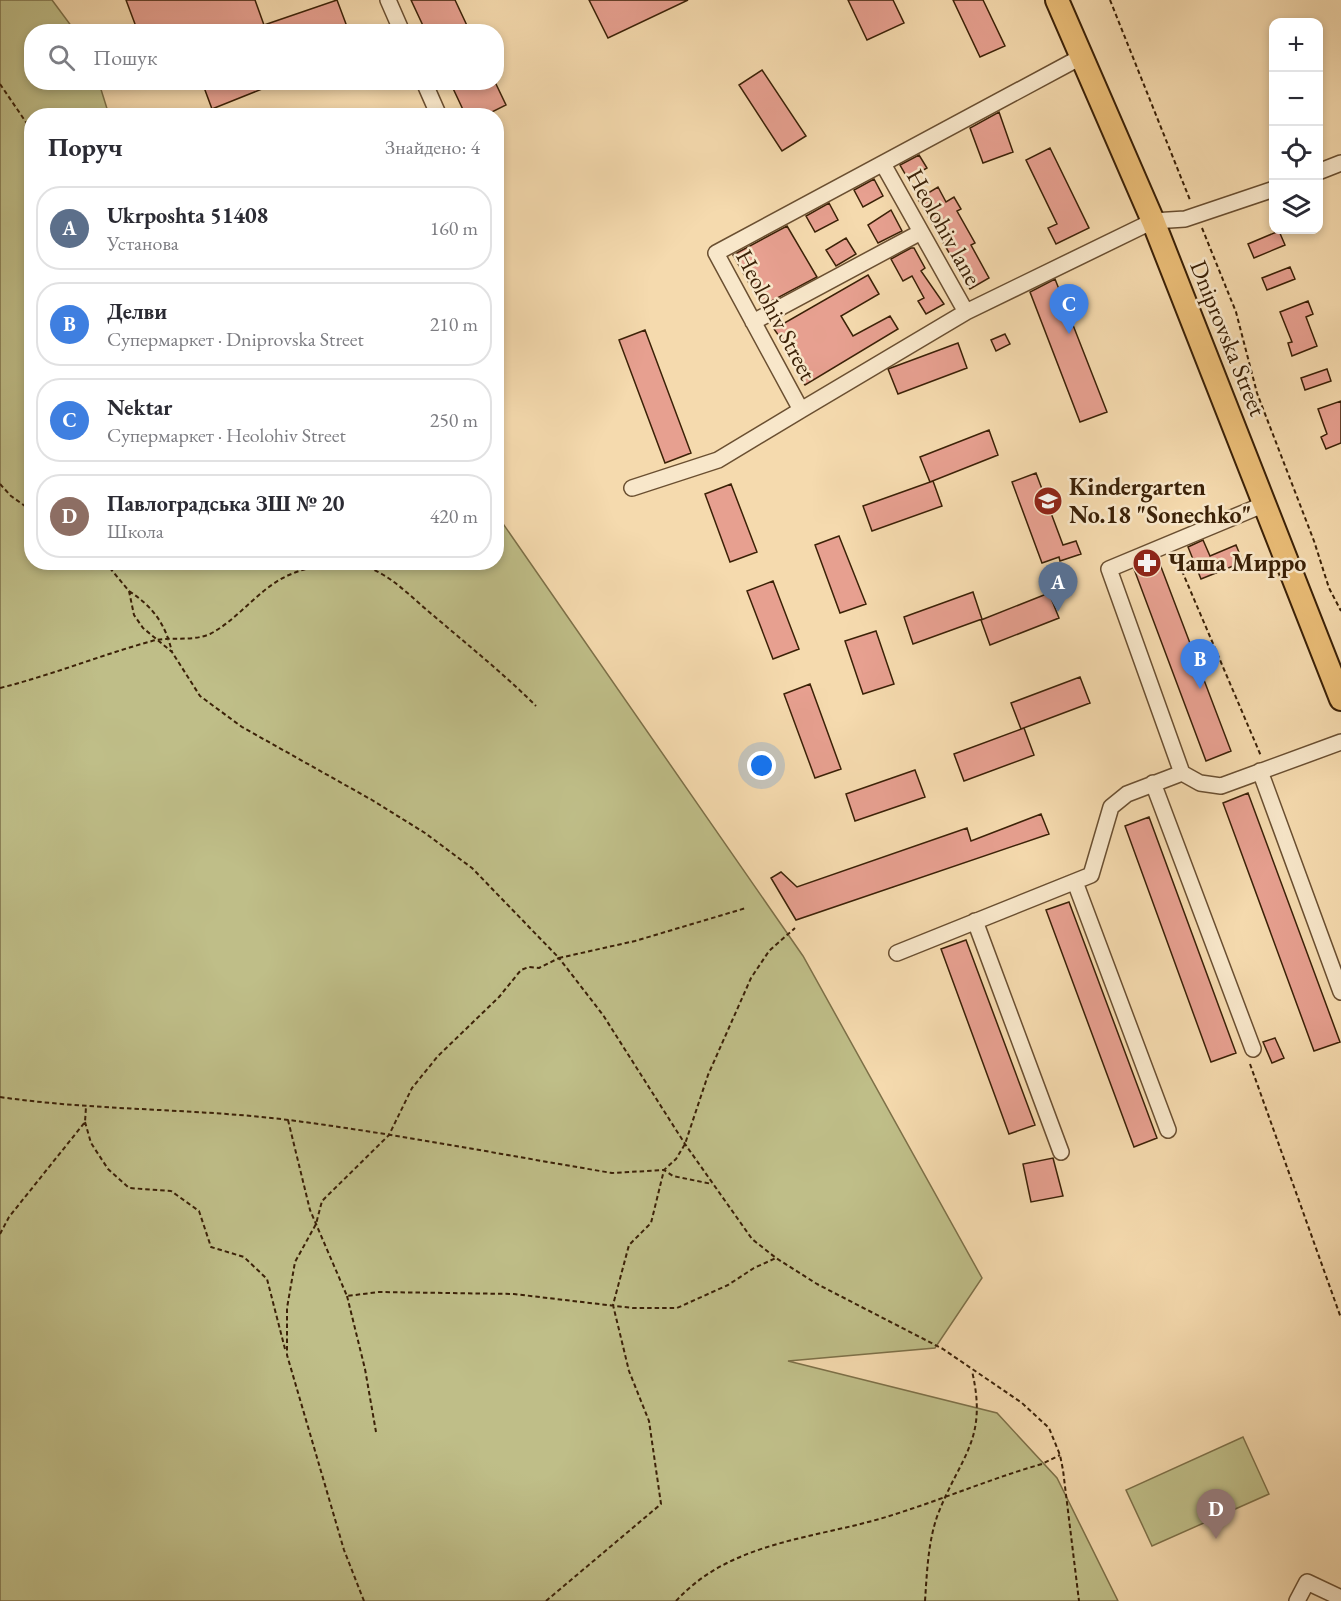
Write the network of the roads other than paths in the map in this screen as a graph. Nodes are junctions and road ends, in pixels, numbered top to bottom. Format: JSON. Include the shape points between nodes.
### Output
{"nodes":[{"id":1,"x":388,"y":0,"type":"edge"},
{"id":2,"x":1057,"y":0,"type":"edge"},
{"id":3,"x":398,"y":24,"type":"edge"},
{"id":4,"x":1081,"y":57,"type":"junction"},
{"id":5,"x":427,"y":90,"type":"edge"},
{"id":6,"x":435,"y":108,"type":"edge"},
{"id":7,"x":1341,"y":163,"type":"edge"},
{"id":8,"x":882,"y":164,"type":"junction"},
{"id":9,"x":1323,"y":170,"type":"edge"},
{"id":10,"x":1269,"y":191,"type":"edge"},
{"id":11,"x":1153,"y":220,"type":"junction"},
{"id":12,"x":921,"y":232,"type":"junction"},
{"id":13,"x":966,"y":312,"type":"junction"},
{"id":14,"x":753,"y":322,"type":"junction"},
{"id":15,"x":801,"y":410,"type":"junction"},
{"id":16,"x":632,"y":488,"type":"dead end"},
{"id":17,"x":1265,"y":504,"type":"junction"},
{"id":18,"x":1341,"y":699,"type":"edge"},
{"id":19,"x":1341,"y":742,"type":"edge"},
{"id":20,"x":1264,"y":770,"type":"junction"},
{"id":21,"x":1182,"y":772,"type":"junction"},
{"id":22,"x":1153,"y":783,"type":"junction"},
{"id":23,"x":1075,"y":882,"type":"junction"},
{"id":24,"x":975,"y":921,"type":"junction"},
{"id":25,"x":897,"y":953,"type":"dead end"},
{"id":26,"x":1341,"y":992,"type":"edge"},
{"id":27,"x":1253,"y":1049,"type":"road end"},
{"id":28,"x":1168,"y":1130,"type":"dead end"},
{"id":29,"x":1061,"y":1152,"type":"dead end"},
{"id":30,"x":1341,"y":1598,"type":"edge"},
{"id":31,"x":1297,"y":1601,"type":"edge"}],
"edges":[{"from":1,"to":3,"type":"street"},
{"from":2,"to":4,"type":"highway","name":"Dniprovska Street"},
{"from":4,"to":8,"type":"street","name":"Heolohiv Street"},
{"from":4,"to":11,"type":"highway","name":"Dniprovska Street"},
{"from":5,"to":6,"type":"street"},
{"from":7,"to":9,"type":"street"},
{"from":8,"to":12,"type":"street","name":"Heolohiv lane"},
{"from":8,"to":14,"type":"street","name":"Heolohiv Street","via":[[716,253]]},
{"from":10,"to":11,"type":"street","name":"Heolohiv Street","via":[[1197,215]]},
{"from":11,"to":13,"type":"street","name":"Heolohiv Street"},
{"from":11,"to":17,"type":"highway","name":"Dniprovska Street"},
{"from":12,"to":13,"type":"street","name":"Heolohiv lane"},
{"from":12,"to":14,"type":"street"},
{"from":13,"to":15,"type":"street","name":"Heolohiv Street"},
{"from":14,"to":15,"type":"street","name":"Heolohiv Street"},
{"from":15,"to":16,"type":"street","via":[[718,460]]},
{"from":17,"to":18,"type":"highway","name":"Dniprovska Street"},
{"from":17,"to":21,"type":"street","via":[[1108,569]]},
{"from":19,"to":20,"type":"street"},
{"from":20,"to":21,"type":"street","via":[[1221,786],[1200,783]]},
{"from":20,"to":26,"type":"street"},
{"from":21,"to":22,"type":"street"},
{"from":22,"to":23,"type":"street","via":[[1127,794],[1111,807],[1092,875]]},
{"from":22,"to":27,"type":"street"},
{"from":23,"to":24,"type":"street"},
{"from":23,"to":28,"type":"street"},
{"from":24,"to":25,"type":"street"},
{"from":24,"to":29,"type":"street"},
{"from":30,"to":31,"type":"street","via":[[1307,1582]]}]}
